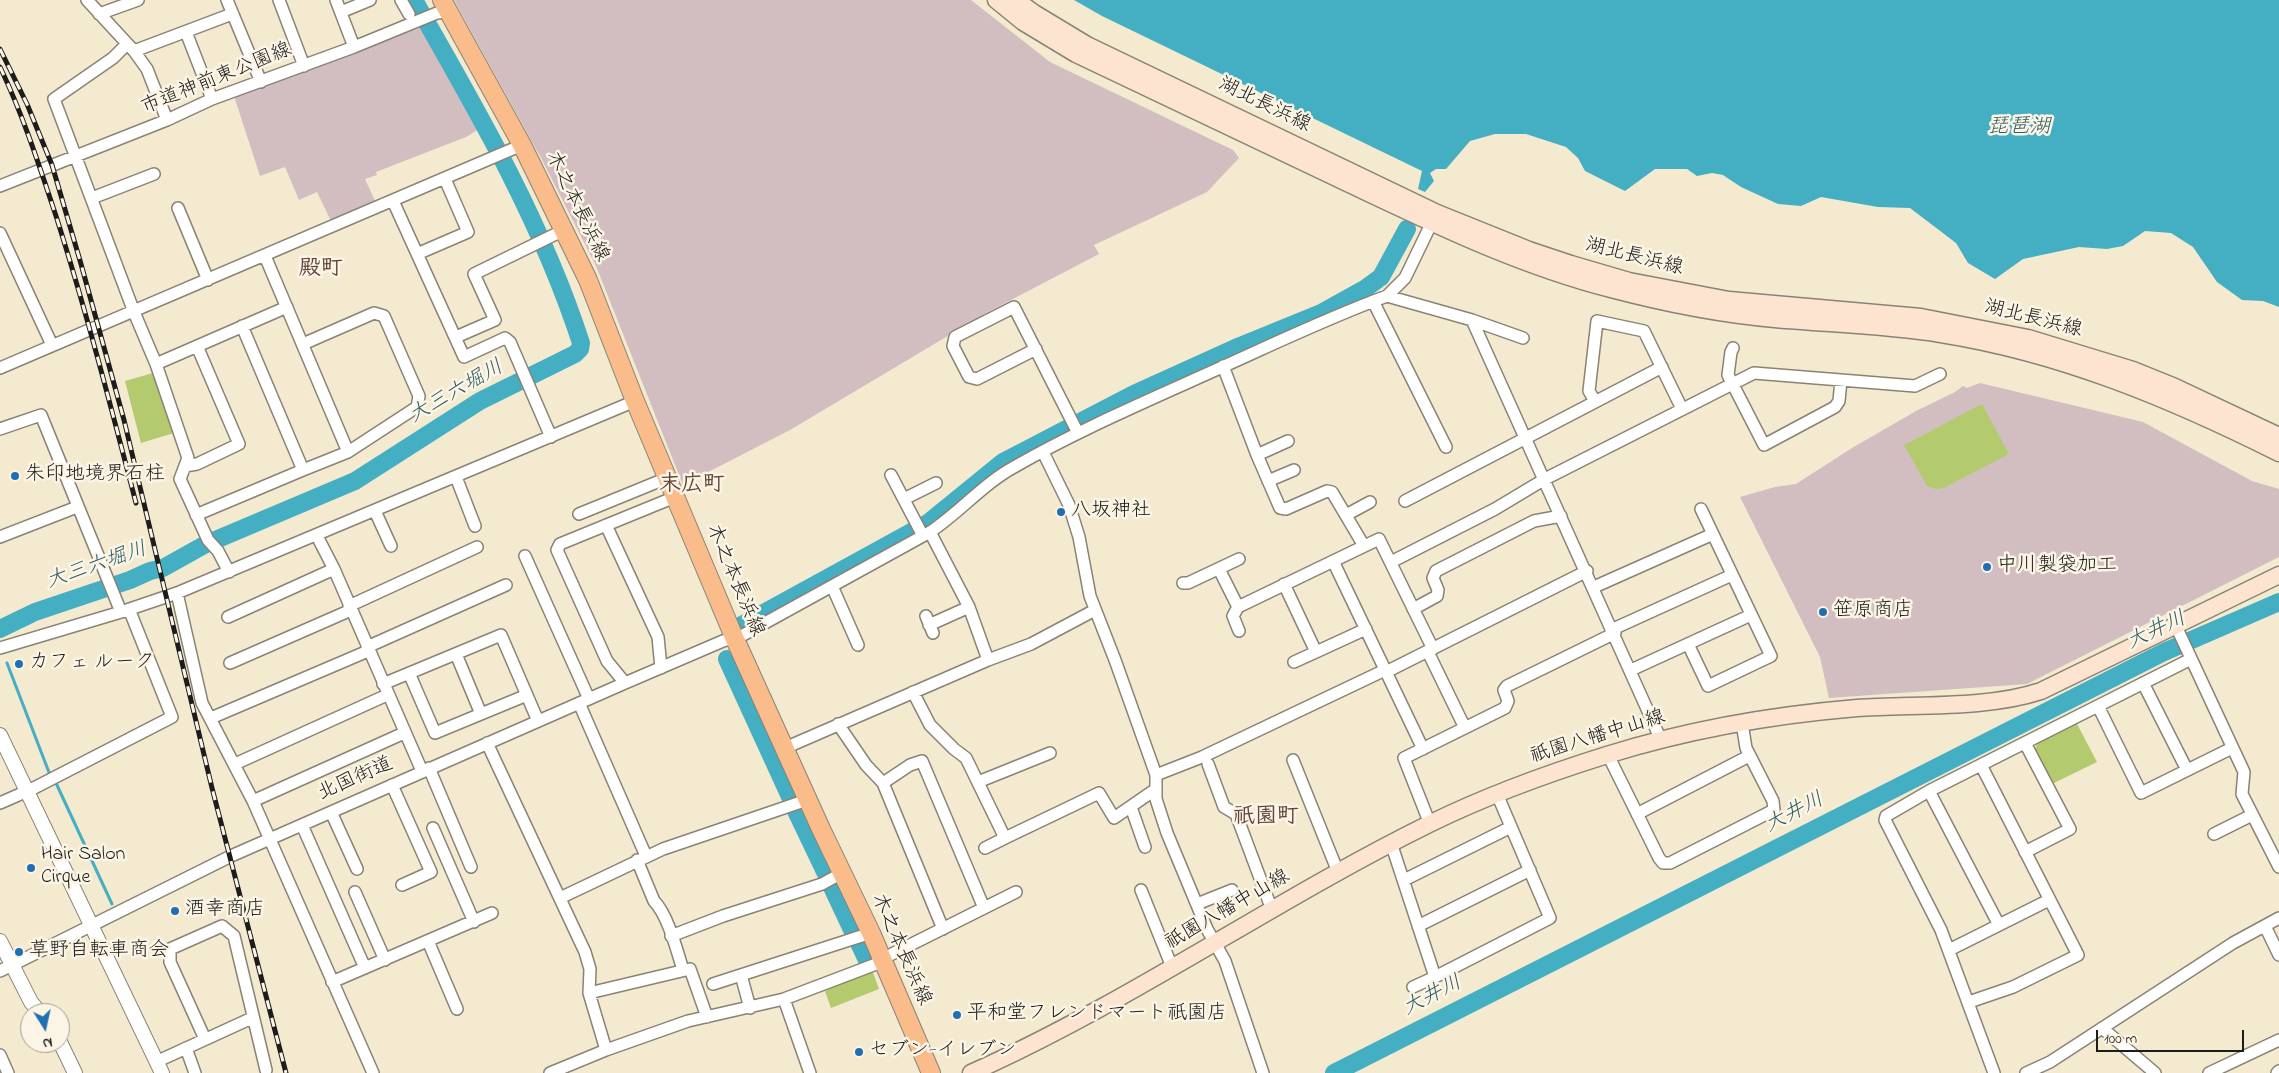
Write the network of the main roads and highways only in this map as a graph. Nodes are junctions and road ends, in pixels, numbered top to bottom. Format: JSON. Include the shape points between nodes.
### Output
{"nodes":[{"id":1,"x":996,"y":0,"type":"edge"},
{"id":2,"x":1016,"y":0,"type":"edge"},
{"id":3,"x":445,"y":6,"type":"edge"},
{"id":4,"x":1434,"y":218,"type":"junction"},
{"id":5,"x":2279,"y":436,"type":"edge"},
{"id":6,"x":2279,"y":453,"type":"edge"},
{"id":7,"x":2279,"y":575,"type":"edge"},
{"id":8,"x":931,"y":1073,"type":"edge"},
{"id":9,"x":971,"y":1073,"type":"edge"}],
"edges":[{"from":1,"to":4,"type":"main road","name":"湖北長浜線","via":[[1023,22],[1076,54]]},
{"from":2,"to":4,"type":"main road","name":"湖北長浜線","via":[[1087,45]]},
{"from":3,"to":8,"type":"main road","name":"木之本長浜線","via":[[558,233],[588,280],[734,638],[871,933]]},
{"from":4,"to":5,"type":"main road","name":"湖北長浜線","via":[[1629,281],[1729,300],[1921,317],[2028,338],[2167,383]]},
{"from":4,"to":6,"type":"main road","name":"湖北長浜線","via":[[1507,255],[1655,300],[1774,319],[1868,324],[1980,341],[2085,369],[2204,416]]},
{"from":7,"to":9,"type":"main road","name":"祇園八幡中山線","via":[[2178,630],[2041,691],[2016,698],[1852,709],[1742,723],[1661,740],[1525,782],[1391,843],[1047,1036]]}]}
